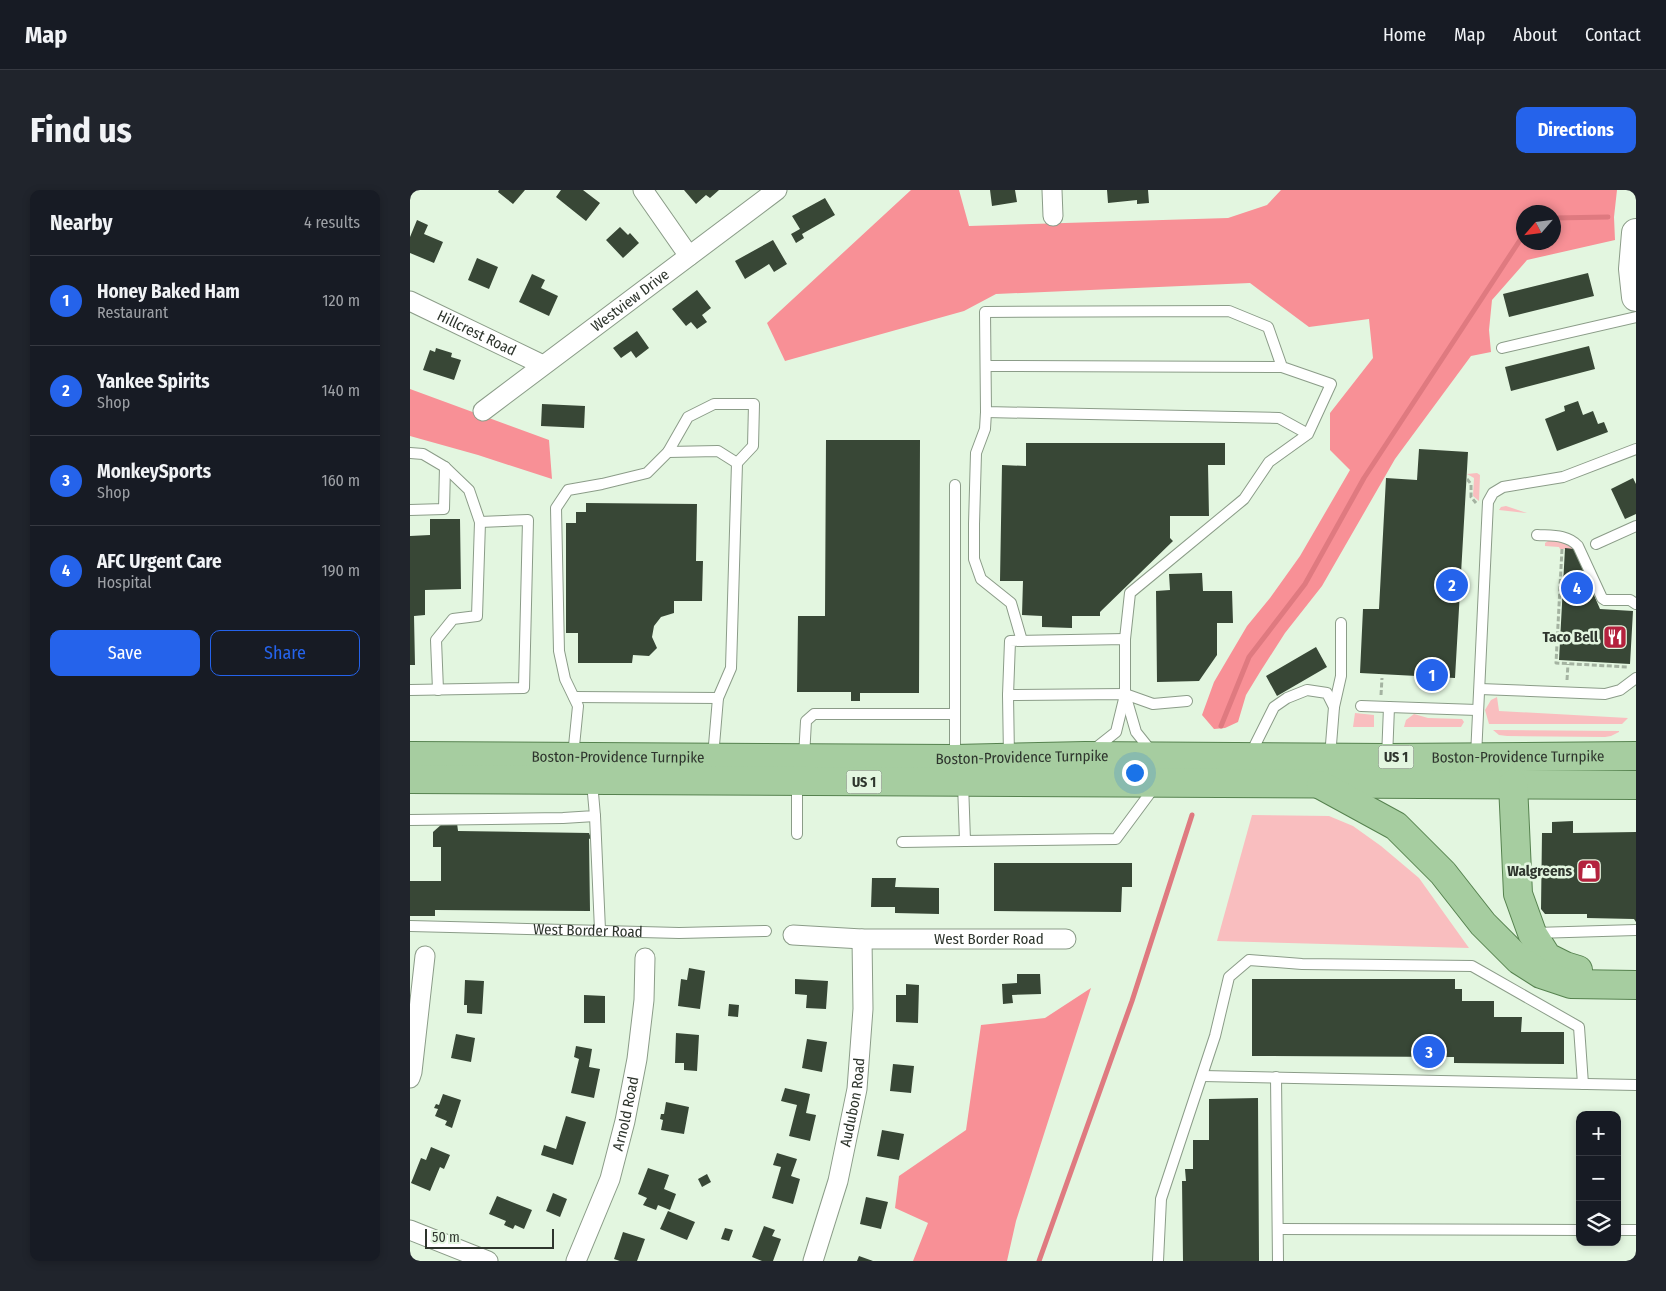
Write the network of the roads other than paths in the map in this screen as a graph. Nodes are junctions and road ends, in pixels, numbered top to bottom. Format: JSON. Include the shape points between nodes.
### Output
{"nodes":[{"id":1,"x":642,"y":190,"type":"edge"},
{"id":2,"x":777,"y":190,"type":"edge"},
{"id":3,"x":1052,"y":190,"type":"edge"},
{"id":4,"x":1054,"y":216,"type":"dead end"},
{"id":5,"x":1636,"y":234,"type":"edge"},
{"id":6,"x":689,"y":256,"type":"junction"},
{"id":7,"x":1636,"y":297,"type":"edge"},
{"id":8,"x":410,"y":301,"type":"edge"},
{"id":9,"x":1636,"y":317,"type":"edge"},
{"id":10,"x":1502,"y":348,"type":"dead end"},
{"id":11,"x":543,"y":364,"type":"junction"},
{"id":12,"x":986,"y":366,"type":"junction"},
{"id":13,"x":1282,"y":367,"type":"junction"},
{"id":14,"x":483,"y":411,"type":"dead end"},
{"id":15,"x":986,"y":412,"type":"junction"},
{"id":16,"x":1308,"y":434,"type":"junction"},
{"id":17,"x":1636,"y":449,"type":"edge"},
{"id":18,"x":668,"y":452,"type":"junction"},
{"id":19,"x":410,"y":453,"type":"edge"},
{"id":20,"x":737,"y":463,"type":"junction"},
{"id":21,"x":445,"y":467,"type":"junction"},
{"id":22,"x":955,"y":485,"type":"dead end"},
{"id":23,"x":410,"y":510,"type":"edge"},
{"id":24,"x":480,"y":522,"type":"junction"},
{"id":25,"x":1636,"y":526,"type":"edge"},
{"id":26,"x":1537,"y":535,"type":"dead end"},
{"id":27,"x":1596,"y":544,"type":"dead end"},
{"id":28,"x":1636,"y":604,"type":"edge"},
{"id":29,"x":1340,"y":623,"type":"dead end"},
{"id":30,"x":1124,"y":639,"type":"junction"},
{"id":31,"x":1022,"y":641,"type":"junction"},
{"id":32,"x":1636,"y":678,"type":"edge"},
{"id":33,"x":1480,"y":689,"type":"junction"},
{"id":34,"x":410,"y":690,"type":"edge"},
{"id":35,"x":438,"y":690,"type":"junction"},
{"id":36,"x":1126,"y":694,"type":"junction"},
{"id":37,"x":1008,"y":695,"type":"junction"},
{"id":38,"x":574,"y":697,"type":"junction"},
{"id":39,"x":718,"y":698,"type":"junction"},
{"id":40,"x":1187,"y":701,"type":"dead end"},
{"id":41,"x":1361,"y":706,"type":"dead end"},
{"id":42,"x":1389,"y":707,"type":"junction"},
{"id":43,"x":1334,"y":708,"type":"junction"},
{"id":44,"x":1478,"y":710,"type":"junction"},
{"id":45,"x":954,"y":714,"type":"junction"},
{"id":46,"x":410,"y":756,"type":"edge"},
{"id":47,"x":1085,"y":756,"type":"junction"},
{"id":48,"x":1476,"y":756,"type":"junction"},
{"id":49,"x":1636,"y":756,"type":"edge"},
{"id":50,"x":573,"y":757,"type":"junction"},
{"id":51,"x":713,"y":757,"type":"junction"},
{"id":52,"x":1249,"y":757,"type":"junction"},
{"id":53,"x":1009,"y":758,"type":"junction"},
{"id":54,"x":1330,"y":758,"type":"junction"},
{"id":55,"x":1387,"y":758,"type":"junction"},
{"id":56,"x":800,"y":770,"type":"junction"},
{"id":57,"x":959,"y":770,"type":"junction"},
{"id":58,"x":1156,"y":770,"type":"junction"},
{"id":59,"x":410,"y":779,"type":"edge"},
{"id":60,"x":592,"y":780,"type":"junction"},
{"id":61,"x":1318,"y":784,"type":"junction"},
{"id":62,"x":1513,"y":784,"type":"junction"},
{"id":63,"x":1636,"y":785,"type":"edge"},
{"id":64,"x":594,"y":816,"type":"junction"},
{"id":65,"x":410,"y":820,"type":"edge"},
{"id":66,"x":797,"y":834,"type":"dead end"},
{"id":67,"x":966,"y":841,"type":"junction"},
{"id":68,"x":902,"y":842,"type":"dead end"},
{"id":69,"x":410,"y":926,"type":"edge"},
{"id":70,"x":600,"y":930,"type":"junction"},
{"id":71,"x":766,"y":930,"type":"dead end"},
{"id":72,"x":1636,"y":930,"type":"edge"},
{"id":73,"x":1532,"y":933,"type":"junction"},
{"id":74,"x":793,"y":936,"type":"dead end"},
{"id":75,"x":862,"y":939,"type":"junction"},
{"id":76,"x":1066,"y":939,"type":"dead end"},
{"id":77,"x":425,"y":956,"type":"dead end"},
{"id":78,"x":645,"y":958,"type":"dead end"},
{"id":79,"x":1636,"y":984,"type":"edge"},
{"id":80,"x":1202,"y":1076,"type":"junction"},
{"id":81,"x":1276,"y":1077,"type":"junction"},
{"id":82,"x":410,"y":1078,"type":"edge"},
{"id":83,"x":1583,"y":1084,"type":"junction"},
{"id":84,"x":1636,"y":1084,"type":"edge"},
{"id":85,"x":1278,"y":1229,"type":"junction"},
{"id":86,"x":410,"y":1230,"type":"edge"},
{"id":87,"x":1576,"y":1230,"type":"edge"},
{"id":88,"x":1621,"y":1230,"type":"edge"},
{"id":89,"x":1636,"y":1230,"type":"edge"},
{"id":90,"x":488,"y":1261,"type":"edge"},
{"id":91,"x":576,"y":1261,"type":"edge"},
{"id":92,"x":812,"y":1261,"type":"edge"},
{"id":93,"x":1158,"y":1261,"type":"edge"},
{"id":94,"x":1278,"y":1261,"type":"edge"}],
"edges":[{"from":1,"to":6,"type":"street"},
{"from":2,"to":6,"type":"street","name":"Westview Drive"},
{"from":3,"to":4,"type":"street"},
{"from":5,"to":7,"type":"main road"},
{"from":6,"to":11,"type":"street","name":"Westview Drive"},
{"from":8,"to":11,"type":"street","name":"Hillcrest Road"},
{"from":9,"to":10,"type":"lane"},
{"from":11,"to":14,"type":"street","name":"Westview Drive"},
{"from":12,"to":13,"type":"lane"},
{"from":12,"to":13,"type":"lane","via":[[985,312],[1229,311],[1268,328]]},
{"from":12,"to":15,"type":"lane"},
{"from":13,"to":16,"type":"lane","via":[[1331,384]]},
{"from":15,"to":16,"type":"lane","via":[[1279,418]]},
{"from":15,"to":31,"type":"lane","via":[[985,429],[976,453],[974,559],[981,579],[1011,603]]},
{"from":16,"to":30,"type":"lane","via":[[1269,462],[1244,499],[1130,593]]},
{"from":17,"to":33,"type":"lane","via":[[1563,477],[1504,487],[1490,496]]},
{"from":18,"to":20,"type":"lane","via":[[718,451]]},
{"from":18,"to":20,"type":"lane","via":[[688,417],[714,404],[754,404],[753,446]]},
{"from":18,"to":38,"type":"lane","via":[[647,473],[568,490],[556,508],[559,651],[565,679]]},
{"from":19,"to":21,"type":"lane","via":[[423,454]]},
{"from":20,"to":39,"type":"lane","via":[[732,668]]},
{"from":21,"to":23,"type":"lane","via":[[444,509]]},
{"from":21,"to":24,"type":"lane","via":[[469,490]]},
{"from":22,"to":45,"type":"lane"},
{"from":24,"to":35,"type":"lane","via":[[478,616],[453,619],[436,640]]},
{"from":24,"to":35,"type":"lane","via":[[528,520],[524,688]]},
{"from":25,"to":27,"type":"lane"},
{"from":26,"to":28,"type":"lane","via":[[1562,536],[1572,540],[1578,546],[1602,598],[1630,600]]},
{"from":29,"to":43,"type":"lane","via":[[1341,676]]},
{"from":30,"to":31,"type":"lane"},
{"from":30,"to":36,"type":"lane"},
{"from":31,"to":37,"type":"lane","via":[[1010,641]]},
{"from":32,"to":33,"type":"lane","via":[[1627,686],[1605,694]]},
{"from":33,"to":44,"type":"lane"},
{"from":34,"to":35,"type":"lane"},
{"from":36,"to":37,"type":"lane"},
{"from":36,"to":40,"type":"lane","via":[[1153,704]]},
{"from":36,"to":47,"type":"lane","via":[[1116,732]]},
{"from":36,"to":58,"type":"lane","via":[[1136,732]]},
{"from":37,"to":53,"type":"lane"},
{"from":38,"to":39,"type":"lane"},
{"from":38,"to":50,"type":"lane","via":[[578,706]]},
{"from":39,"to":51,"type":"lane"},
{"from":41,"to":42,"type":"lane"},
{"from":42,"to":44,"type":"lane"},
{"from":42,"to":55,"type":"lane"},
{"from":43,"to":52,"type":"lane","via":[[1327,693],[1307,690],[1287,698],[1274,707]]},
{"from":43,"to":54,"type":"lane"},
{"from":44,"to":48,"type":"lane"},
{"from":45,"to":56,"type":"lane","via":[[814,714],[806,721]]},
{"from":45,"to":57,"type":"lane"},
{"from":46,"to":50,"type":"main road","name":"Boston-Providence Turnpike","number":"US 1"},
{"from":47,"to":53,"type":"main road","name":"Boston-Providence Turnpike","number":"US 1"},
{"from":47,"to":58,"type":"main road","name":"Boston-Providence Turnpike","number":"US 1"},
{"from":48,"to":49,"type":"main road","name":"Boston-Providence Turnpike","number":"US 1"},
{"from":48,"to":55,"type":"main road","name":"Boston-Providence Turnpike","number":"US 1"},
{"from":50,"to":51,"type":"main road","name":"Boston-Providence Turnpike","number":"US 1"},
{"from":51,"to":56,"type":"main road","name":"Boston-Providence Turnpike","number":"US 1"},
{"from":52,"to":54,"type":"main road","name":"Boston-Providence Turnpike","number":"US 1"},
{"from":52,"to":58,"type":"main road","name":"Boston-Providence Turnpike","number":"US 1"},
{"from":53,"to":57,"type":"main road","name":"Boston-Providence Turnpike","number":"US 1"},
{"from":54,"to":55,"type":"main road","name":"Boston-Providence Turnpike","number":"US 1"},
{"from":56,"to":57,"type":"main road","name":"Boston-Providence Turnpike","number":"US 1"},
{"from":56,"to":60,"type":"main road","name":"Boston-Providence Turnpike","number":"US 1"},
{"from":56,"to":66,"type":"lane"},
{"from":57,"to":58,"type":"main road","name":"Boston-Providence Turnpike","number":"US 1"},
{"from":57,"to":67,"type":"lane"},
{"from":58,"to":61,"type":"main road","name":"Boston-Providence Turnpike","number":"US 1"},
{"from":58,"to":67,"type":"lane","via":[[1116,839]]},
{"from":59,"to":60,"type":"main road","name":"Boston-Providence Turnpike","number":"US 1"},
{"from":60,"to":64,"type":"lane"},
{"from":61,"to":62,"type":"main road","name":"Boston-Providence Turnpike","number":"US 1"},
{"from":61,"to":79,"type":"main road","via":[[1396,826],[1443,873],[1483,924],[1519,960],[1541,974],[1571,984]]},
{"from":62,"to":63,"type":"main road","name":"Boston-Providence Turnpike","number":"US 1"},
{"from":62,"to":73,"type":"main road","via":[[1518,894]]},
{"from":64,"to":65,"type":"lane"},
{"from":64,"to":70,"type":"lane"},
{"from":67,"to":68,"type":"lane"},
{"from":69,"to":70,"type":"lane","name":"West Border Road"},
{"from":70,"to":71,"type":"lane","name":"West Border Road","via":[[678,933]]},
{"from":72,"to":73,"type":"lane"},
{"from":73,"to":79,"type":"main road","via":[[1547,957],[1565,966]]},
{"from":74,"to":75,"type":"street","name":"West Border Road"},
{"from":75,"to":76,"type":"street","name":"West Border Road"},
{"from":75,"to":92,"type":"street","name":"Audubon Road","via":[[863,1009],[857,1089],[838,1181]]},
{"from":77,"to":82,"type":"street"},
{"from":78,"to":91,"type":"street","name":"Arnold Road","via":[[637,1059],[625,1121],[610,1179]]},
{"from":80,"to":81,"type":"lane"},
{"from":80,"to":83,"type":"lane","via":[[1229,977],[1249,960],[1302,964],[1472,966],[1579,1027]]},
{"from":80,"to":93,"type":"lane","via":[[1161,1199]]},
{"from":81,"to":83,"type":"lane"},
{"from":81,"to":85,"type":"lane"},
{"from":83,"to":84,"type":"lane"},
{"from":85,"to":87,"type":"lane"},
{"from":85,"to":94,"type":"lane"},
{"from":86,"to":90,"type":"street"},
{"from":88,"to":89,"type":"lane"}]}
